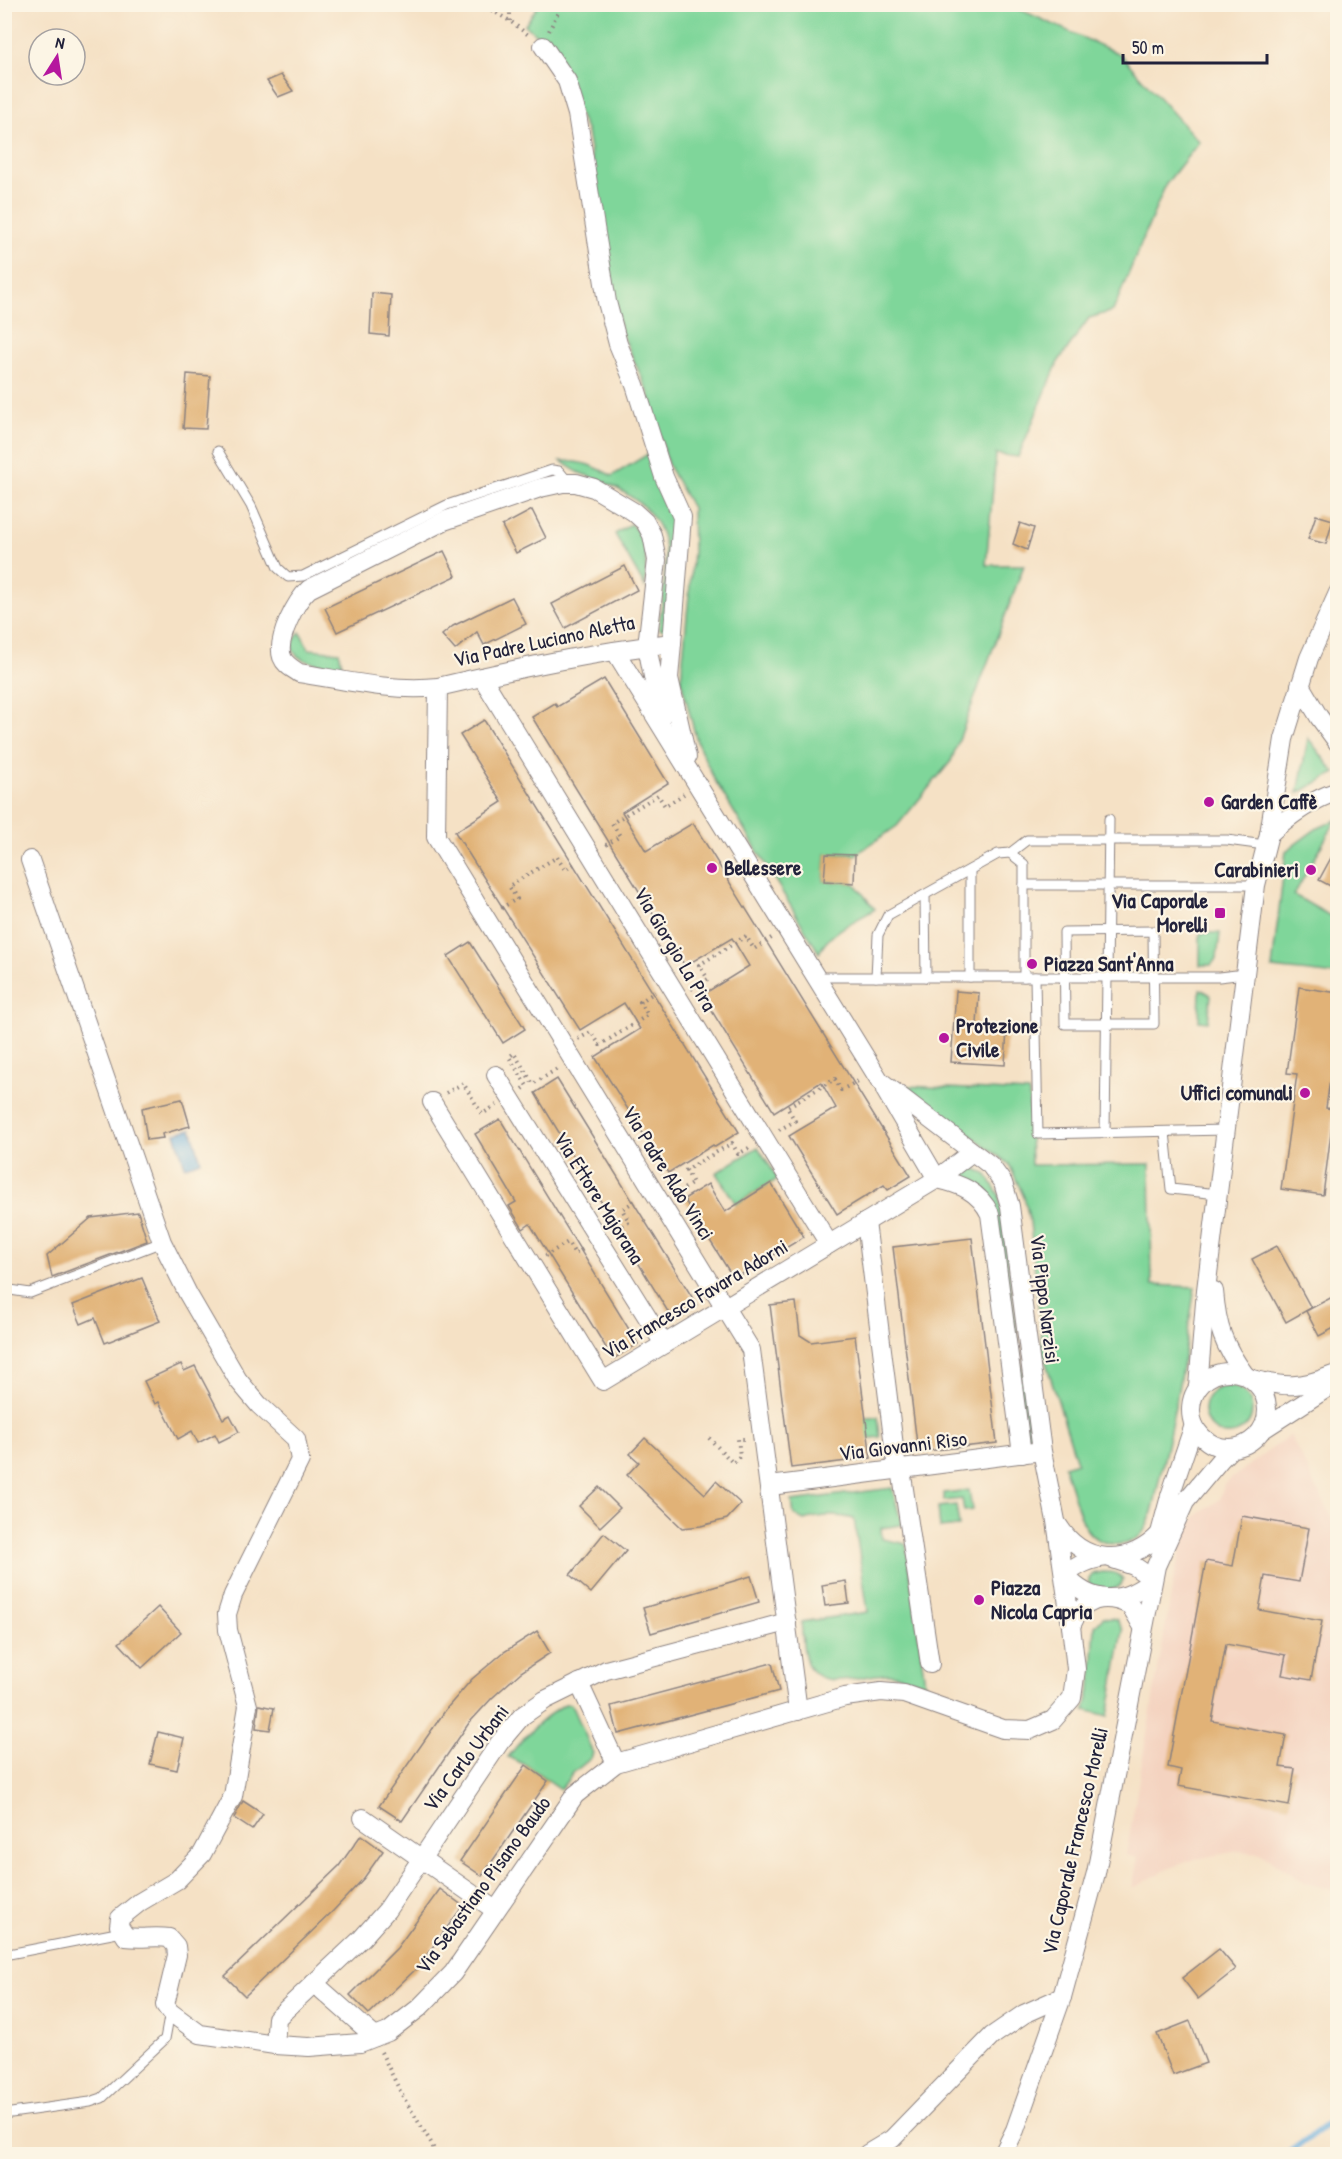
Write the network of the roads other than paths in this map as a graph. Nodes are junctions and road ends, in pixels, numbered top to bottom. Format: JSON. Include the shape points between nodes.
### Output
{"nodes":[{"id":1,"x":543,"y":46,"type":"road end"},
{"id":2,"x":218,"y":451,"type":"dead end"},
{"id":3,"x":569,"y":483,"type":"junction"},
{"id":4,"x":1338,"y":593,"type":"edge"},
{"id":5,"x":672,"y":643,"type":"junction"},
{"id":6,"x":647,"y":646,"type":"junction"},
{"id":7,"x":615,"y":651,"type":"junction"},
{"id":8,"x":482,"y":677,"type":"junction"},
{"id":9,"x":1300,"y":685,"type":"junction"},
{"id":10,"x":438,"y":687,"type":"junction"},
{"id":11,"x":663,"y":728,"type":"junction"},
{"id":12,"x":1338,"y":743,"type":"edge"},
{"id":13,"x":695,"y":779,"type":"junction"},
{"id":14,"x":1338,"y":791,"type":"edge"},
{"id":15,"x":1109,"y":819,"type":"dead end"},
{"id":16,"x":1267,"y":839,"type":"junction"},
{"id":17,"x":1108,"y":840,"type":"junction"},
{"id":18,"x":1010,"y":853,"type":"junction"},
{"id":19,"x":30,"y":860,"type":"dead end"},
{"id":20,"x":970,"y":870,"type":"junction"},
{"id":21,"x":1108,"y":884,"type":"junction"},
{"id":22,"x":1024,"y":885,"type":"junction"},
{"id":23,"x":1256,"y":885,"type":"junction"},
{"id":24,"x":925,"y":895,"type":"junction"},
{"id":25,"x":1107,"y":932,"type":"junction"},
{"id":26,"x":1245,"y":974,"type":"junction"},
{"id":27,"x":817,"y":977,"type":"junction"},
{"id":28,"x":876,"y":977,"type":"junction"},
{"id":29,"x":926,"y":977,"type":"junction"},
{"id":30,"x":970,"y":977,"type":"junction"},
{"id":31,"x":1024,"y":977,"type":"junction"},
{"id":32,"x":1035,"y":977,"type":"junction"},
{"id":33,"x":1065,"y":977,"type":"junction"},
{"id":34,"x":1107,"y":977,"type":"junction"},
{"id":35,"x":1153,"y":977,"type":"junction"},
{"id":36,"x":1107,"y":1024,"type":"junction"},
{"id":37,"x":496,"y":1075,"type":"dead end"},
{"id":38,"x":877,"y":1076,"type":"junction"},
{"id":39,"x":432,"y":1102,"type":"dead end"},
{"id":40,"x":1226,"y":1130,"type":"junction"},
{"id":41,"x":1165,"y":1132,"type":"junction"},
{"id":42,"x":1105,"y":1133,"type":"junction"},
{"id":43,"x":972,"y":1152,"type":"junction"},
{"id":44,"x":937,"y":1179,"type":"junction"},
{"id":45,"x":1218,"y":1194,"type":"junction"},
{"id":46,"x":866,"y":1222,"type":"junction"},
{"id":47,"x":162,"y":1242,"type":"junction"},
{"id":48,"x":829,"y":1244,"type":"junction"},
{"id":49,"x":1211,"y":1256,"type":"junction"},
{"id":50,"x":4,"y":1290,"type":"edge"},
{"id":51,"x":725,"y":1307,"type":"junction"},
{"id":52,"x":663,"y":1344,"type":"junction"},
{"id":53,"x":1338,"y":1373,"type":"edge"},
{"id":54,"x":1248,"y":1377,"type":"junction"},
{"id":55,"x":1338,"y":1381,"type":"edge"},
{"id":56,"x":1198,"y":1387,"type":"junction"},
{"id":57,"x":1194,"y":1425,"type":"junction"},
{"id":58,"x":1262,"y":1430,"type":"junction"},
{"id":59,"x":1232,"y":1448,"type":"junction"},
{"id":60,"x":1042,"y":1451,"type":"junction"},
{"id":61,"x":1022,"y":1454,"type":"junction"},
{"id":62,"x":899,"y":1469,"type":"junction"},
{"id":63,"x":770,"y":1486,"type":"junction"},
{"id":64,"x":1056,"y":1521,"type":"junction"},
{"id":65,"x":1160,"y":1534,"type":"junction"},
{"id":66,"x":1107,"y":1557,"type":"junction"},
{"id":67,"x":1154,"y":1572,"type":"junction"},
{"id":68,"x":1065,"y":1575,"type":"junction"},
{"id":69,"x":1108,"y":1598,"type":"junction"},
{"id":70,"x":787,"y":1622,"type":"junction"},
{"id":71,"x":1071,"y":1626,"type":"junction"},
{"id":72,"x":1143,"y":1626,"type":"junction"},
{"id":73,"x":930,"y":1664,"type":"dead end"},
{"id":74,"x":579,"y":1683,"type":"junction"},
{"id":75,"x":798,"y":1711,"type":"junction"},
{"id":76,"x":616,"y":1762,"type":"junction"},
{"id":77,"x":363,"y":1818,"type":"dead end"},
{"id":78,"x":421,"y":1858,"type":"junction"},
{"id":79,"x":495,"y":1910,"type":"junction"},
{"id":80,"x":122,"y":1932,"type":"junction"},
{"id":81,"x":4,"y":1955,"type":"edge"},
{"id":82,"x":314,"y":1983,"type":"junction"},
{"id":83,"x":1062,"y":1997,"type":"junction"},
{"id":84,"x":170,"y":2012,"type":"junction"},
{"id":85,"x":375,"y":2037,"type":"junction"},
{"id":86,"x":274,"y":2045,"type":"junction"},
{"id":87,"x":4,"y":2114,"type":"edge"},
{"id":88,"x":867,"y":2154,"type":"edge"},
{"id":89,"x":1003,"y":2154,"type":"edge"}],
"edges":[{"from":1,"to":5,"type":"street","via":[[567,81],[577,114],[615,333],[682,518]]},
{"from":2,"to":3,"type":"lane","via":[[251,506],[278,568],[288,577],[303,576],[457,502],[552,470],[560,471]]},
{"from":3,"to":6,"type":"street","name":"Via Padre Luciano Aletta","via":[[594,488],[634,512],[652,535],[657,560]]},
{"from":3,"to":10,"type":"street","name":"Via Padre Luciano Aletta","via":[[540,488],[444,521],[309,589],[299,598],[281,643],[288,666],[299,673],[393,688]]},
{"from":4,"to":9,"type":"street"},
{"from":5,"to":6,"type":"street"},
{"from":5,"to":13,"type":"street","via":[[669,678]]},
{"from":6,"to":7,"type":"street","name":"Via Padre Luciano Aletta"},
{"from":6,"to":11,"type":"street"},
{"from":7,"to":8,"type":"street","name":"Via Padre Luciano Aletta"},
{"from":7,"to":11,"type":"street","name":"Via Pippo Narzisi"},
{"from":8,"to":10,"type":"street","name":"Via Padre Luciano Aletta"},
{"from":8,"to":48,"type":"street","name":"Via Giorgio La Pira"},
{"from":9,"to":12,"type":"street"},
{"from":9,"to":16,"type":"street","via":[[1284,739]]},
{"from":10,"to":51,"type":"street","name":"Via Padre Aldo Vinci","via":[[436,837]]},
{"from":11,"to":13,"type":"street","name":"Via Pippo Narzisi"},
{"from":13,"to":27,"type":"street","name":"Via Pippo Narzisi"},
{"from":14,"to":16,"type":"street","via":[[1313,801]]},
{"from":15,"to":17,"type":"lane"},
{"from":16,"to":17,"type":"lane"},
{"from":16,"to":23,"type":"street"},
{"from":17,"to":18,"type":"lane","via":[[1027,840]]},
{"from":17,"to":21,"type":"lane"},
{"from":18,"to":20,"type":"lane","via":[[998,854]]},
{"from":18,"to":22,"type":"lane","via":[[1024,864]]},
{"from":19,"to":47,"type":"street"},
{"from":20,"to":24,"type":"lane"},
{"from":20,"to":30,"type":"lane"},
{"from":21,"to":22,"type":"lane"},
{"from":21,"to":23,"type":"lane"},
{"from":21,"to":25,"type":"lane"},
{"from":22,"to":31,"type":"lane"},
{"from":23,"to":26,"type":"street"},
{"from":24,"to":28,"type":"lane","via":[[888,915],[878,935]]},
{"from":24,"to":29,"type":"lane"},
{"from":25,"to":33,"type":"lane","via":[[1064,932]]},
{"from":25,"to":34,"type":"lane"},
{"from":25,"to":35,"type":"lane","via":[[1153,931]]},
{"from":26,"to":35,"type":"lane"},
{"from":26,"to":40,"type":"street"},
{"from":27,"to":28,"type":"lane"},
{"from":27,"to":38,"type":"street","name":"Via Pippo Narzisi"},
{"from":28,"to":29,"type":"lane"},
{"from":29,"to":30,"type":"lane"},
{"from":30,"to":31,"type":"lane"},
{"from":31,"to":32,"type":"lane"},
{"from":32,"to":33,"type":"lane"},
{"from":32,"to":42,"type":"lane","via":[[1038,1134]]},
{"from":33,"to":34,"type":"lane"},
{"from":33,"to":36,"type":"lane","via":[[1065,1024]]},
{"from":34,"to":35,"type":"lane"},
{"from":34,"to":36,"type":"lane"},
{"from":35,"to":36,"type":"lane","via":[[1154,1024]]},
{"from":36,"to":42,"type":"lane"},
{"from":37,"to":52,"type":"street","name":"Via Ettore Majorana"},
{"from":38,"to":43,"type":"street","name":"Via Pippo Narzisi"},
{"from":38,"to":44,"type":"street"},
{"from":39,"to":52,"type":"street","name":"Via Francesco Favara Adorni","via":[[603,1381]]},
{"from":40,"to":41,"type":"lane"},
{"from":40,"to":45,"type":"street"},
{"from":41,"to":42,"type":"lane"},
{"from":41,"to":45,"type":"lane","via":[[1171,1189]]},
{"from":43,"to":44,"type":"street","name":"Via Francesco Favara Adorni"},
{"from":43,"to":60,"type":"street","name":"Via Pippo Narzisi","via":[[1003,1183],[1010,1206]]},
{"from":44,"to":46,"type":"street","name":"Via Francesco Favara Adorni"},
{"from":44,"to":61,"type":"street","via":[[973,1191],[990,1214]]},
{"from":45,"to":49,"type":"street"},
{"from":46,"to":48,"type":"street","name":"Via Francesco Favara Adorni"},
{"from":46,"to":62,"type":"street"},
{"from":47,"to":50,"type":"lane","via":[[30,1293]]},
{"from":47,"to":80,"type":"street","via":[[238,1380],[296,1439],[300,1460],[227,1614],[248,1706],[233,1796],[202,1854],[177,1880],[120,1918]]},
{"from":48,"to":51,"type":"street","name":"Via Francesco Favara Adorni"},
{"from":49,"to":54,"type":"street","via":[[1217,1325],[1229,1354]]},
{"from":49,"to":56,"type":"street"},
{"from":51,"to":52,"type":"street","name":"Via Francesco Favara Adorni"},
{"from":51,"to":63,"type":"street","name":"Via Padre Aldo Vinci","via":[[752,1350]]},
{"from":53,"to":54,"type":"street","via":[[1312,1384],[1292,1386],[1276,1386]]},
{"from":54,"to":56,"type":"street","via":[[1219,1373]]},
{"from":54,"to":58,"type":"street","via":[[1259,1386],[1267,1403]]},
{"from":55,"to":58,"type":"street"},
{"from":56,"to":57,"type":"street","via":[[1190,1413]]},
{"from":57,"to":59,"type":"street","via":[[1209,1443]]},
{"from":57,"to":65,"type":"street"},
{"from":58,"to":59,"type":"street","via":[[1249,1443]]},
{"from":59,"to":67,"type":"street","via":[[1185,1502]]},
{"from":60,"to":61,"type":"street","name":"Via Giovanni Riso"},
{"from":60,"to":64,"type":"street","name":"Via Pippo Narzisi"},
{"from":61,"to":62,"type":"street","name":"Via Giovanni Riso"},
{"from":62,"to":63,"type":"street","name":"Via Giovanni Riso"},
{"from":62,"to":73,"type":"street"},
{"from":63,"to":70,"type":"street","name":"Via Padre Aldo Vinci"},
{"from":64,"to":66,"type":"street","via":[[1078,1547]]},
{"from":64,"to":68,"type":"street","name":"Via Pippo Narzisi"},
{"from":65,"to":66,"type":"street","via":[[1138,1552]]},
{"from":65,"to":67,"type":"street"},
{"from":66,"to":67,"type":"street"},
{"from":66,"to":68,"type":"street","via":[[1078,1564]]},
{"from":67,"to":69,"type":"street","via":[[1143,1587]]},
{"from":67,"to":72,"type":"street","name":"Via Caporale Francesco Morelli"},
{"from":68,"to":69,"type":"street","via":[[1084,1593]]},
{"from":68,"to":71,"type":"street","name":"Via Pippo Narzisi"},
{"from":69,"to":71,"type":"street","via":[[1083,1607]]},
{"from":69,"to":72,"type":"street","via":[[1130,1605]]},
{"from":70,"to":74,"type":"street","name":"Via Carlo Urbani","via":[[606,1670]]},
{"from":70,"to":75,"type":"street","name":"Via Padre Aldo Vinci"},
{"from":71,"to":75,"type":"street","name":"Via Pippo Narzisi","via":[[1076,1669],[1072,1698],[1053,1720],[1030,1730],[1003,1729],[904,1695],[881,1692],[845,1697]]},
{"from":72,"to":83,"type":"street","name":"Via Caporale Francesco Morelli","via":[[1096,1873]]},
{"from":74,"to":76,"type":"street"},
{"from":74,"to":78,"type":"street","name":"Via Carlo Urbani","via":[[522,1716]]},
{"from":75,"to":76,"type":"street","name":"Via Sebastiano Pisano Baudo"},
{"from":76,"to":79,"type":"street","name":"Via Sebastiano Pisano Baudo","via":[[575,1795]]},
{"from":77,"to":78,"type":"street"},
{"from":78,"to":79,"type":"street"},
{"from":78,"to":82,"type":"street","name":"Via Carlo Urbani","via":[[387,1910]]},
{"from":79,"to":85,"type":"street","name":"Via Sebastiano Pisano Baudo","via":[[453,1973],[418,2008],[388,2032]]},
{"from":80,"to":81,"type":"lane"},
{"from":80,"to":84,"type":"street","via":[[126,1937],[169,1938],[176,1946],[165,2005]]},
{"from":82,"to":85,"type":"street"},
{"from":82,"to":86,"type":"street","name":"Via Carlo Urbani","via":[[277,2018]]},
{"from":83,"to":88,"type":"street","via":[[1024,2014],[992,2036],[892,2139]]},
{"from":83,"to":89,"type":"street","name":"Via Caporale Francesco Morelli"},
{"from":84,"to":86,"type":"street","name":"Via Sebastiano Pisano Baudo","via":[[200,2034]]},
{"from":84,"to":87,"type":"lane","via":[[165,2039],[102,2098]]},
{"from":85,"to":86,"type":"street","name":"Via Sebastiano Pisano Baudo","via":[[360,2043]]}]}
